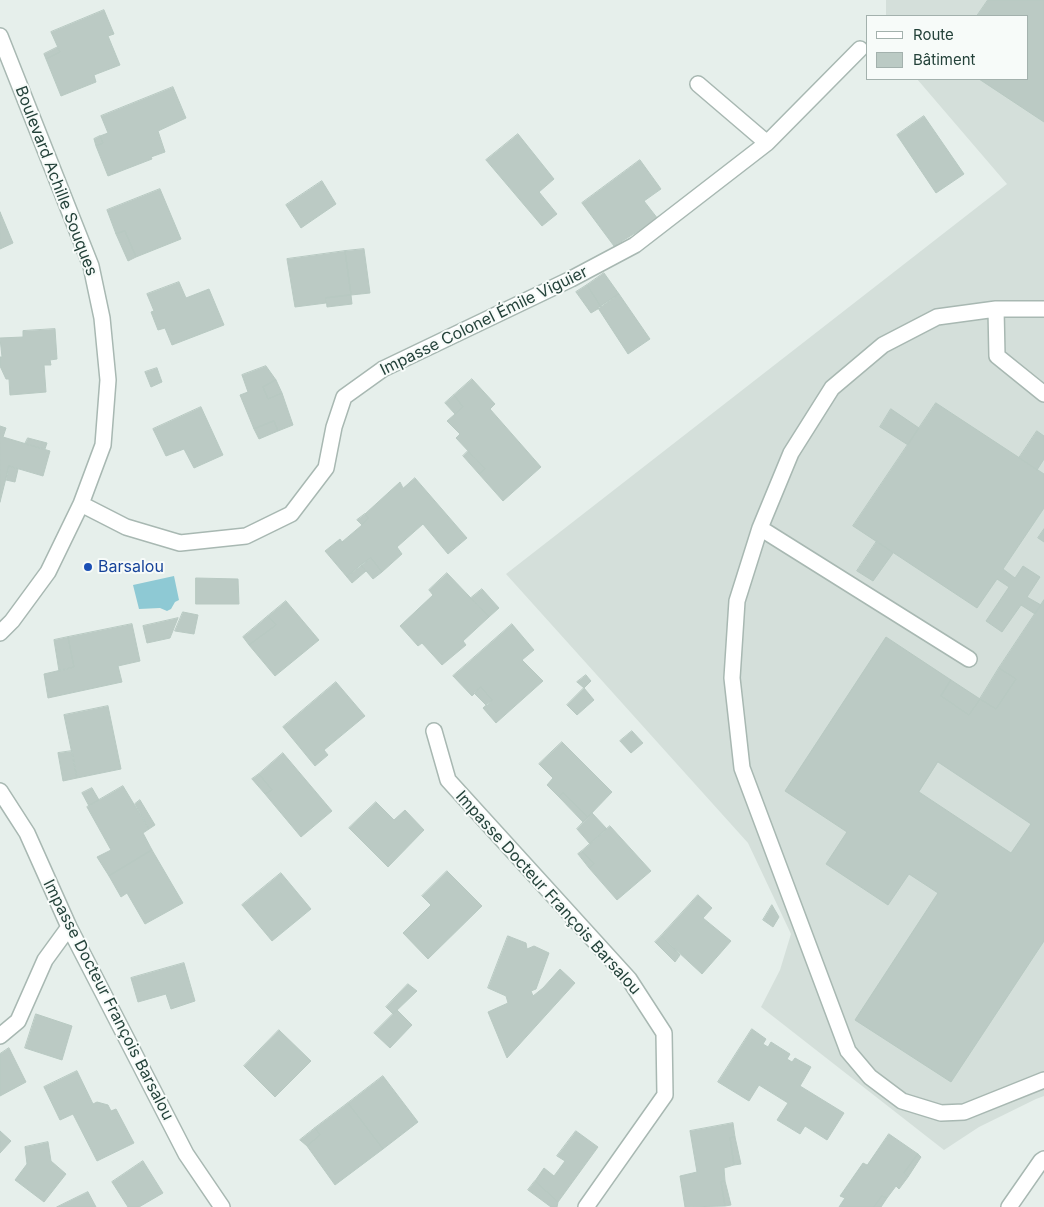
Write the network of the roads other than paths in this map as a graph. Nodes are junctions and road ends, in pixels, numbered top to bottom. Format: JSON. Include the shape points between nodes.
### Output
{"nodes":[{"id":1,"x":0,"y":36,"type":"edge"},
{"id":2,"x":860,"y":48,"type":"dead end"},
{"id":3,"x":698,"y":84,"type":"dead end"},
{"id":4,"x":767,"y":143,"type":"junction"},
{"id":5,"x":996,"y":309,"type":"junction"},
{"id":6,"x":1044,"y":309,"type":"edge"},
{"id":7,"x":1044,"y":394,"type":"edge"},
{"id":8,"x":80,"y":504,"type":"junction"},
{"id":9,"x":760,"y":528,"type":"junction"},
{"id":10,"x":0,"y":633,"type":"edge"},
{"id":11,"x":969,"y":659,"type":"dead end"},
{"id":12,"x":434,"y":731,"type":"dead end"},
{"id":13,"x":0,"y":791,"type":"edge"},
{"id":14,"x":69,"y":927,"type":"junction"},
{"id":15,"x":0,"y":1036,"type":"edge"},
{"id":16,"x":1044,"y":1080,"type":"edge"},
{"id":17,"x":1044,"y":1159,"type":"edge"},
{"id":18,"x":222,"y":1207,"type":"edge"},
{"id":19,"x":586,"y":1207,"type":"edge"},
{"id":20,"x":1009,"y":1207,"type":"edge"}],
"edges":[{"from":1,"to":8,"type":"street","name":"Boulevard Achille Souques","via":[[91,266],[102,318],[108,380],[102,445]]},
{"from":2,"to":4,"type":"street","name":"Impasse Colonel Émile Viguier"},
{"from":3,"to":4,"type":"street"},
{"from":4,"to":8,"type":"street","name":"Impasse Colonel Émile Viguier","via":[[635,245],[383,369],[344,397],[326,468],[291,514],[246,536],[180,543],[126,527]]},
{"from":5,"to":6,"type":"street"},
{"from":5,"to":7,"type":"street","via":[[997,356]]},
{"from":5,"to":9,"type":"street","via":[[937,317],[883,345],[832,388],[791,453]]},
{"from":8,"to":10,"type":"street","name":"Boulevard Achille Souques","via":[[48,572]]},
{"from":9,"to":11,"type":"street"},
{"from":9,"to":16,"type":"street","via":[[737,601],[732,678],[742,768],[848,1051],[870,1077],[902,1101],[941,1113],[964,1112]]},
{"from":12,"to":19,"type":"street","name":"Impasse Docteur François Barsalou","via":[[448,780],[629,979],[664,1033],[665,1095]]},
{"from":13,"to":14,"type":"street","name":"Impasse Docteur François Barsalou","via":[[27,833]]},
{"from":14,"to":15,"type":"street","via":[[45,960],[18,1021]]},
{"from":14,"to":18,"type":"street","name":"Impasse Docteur François Barsalou","via":[[186,1154]]},
{"from":17,"to":20,"type":"street"}]}
